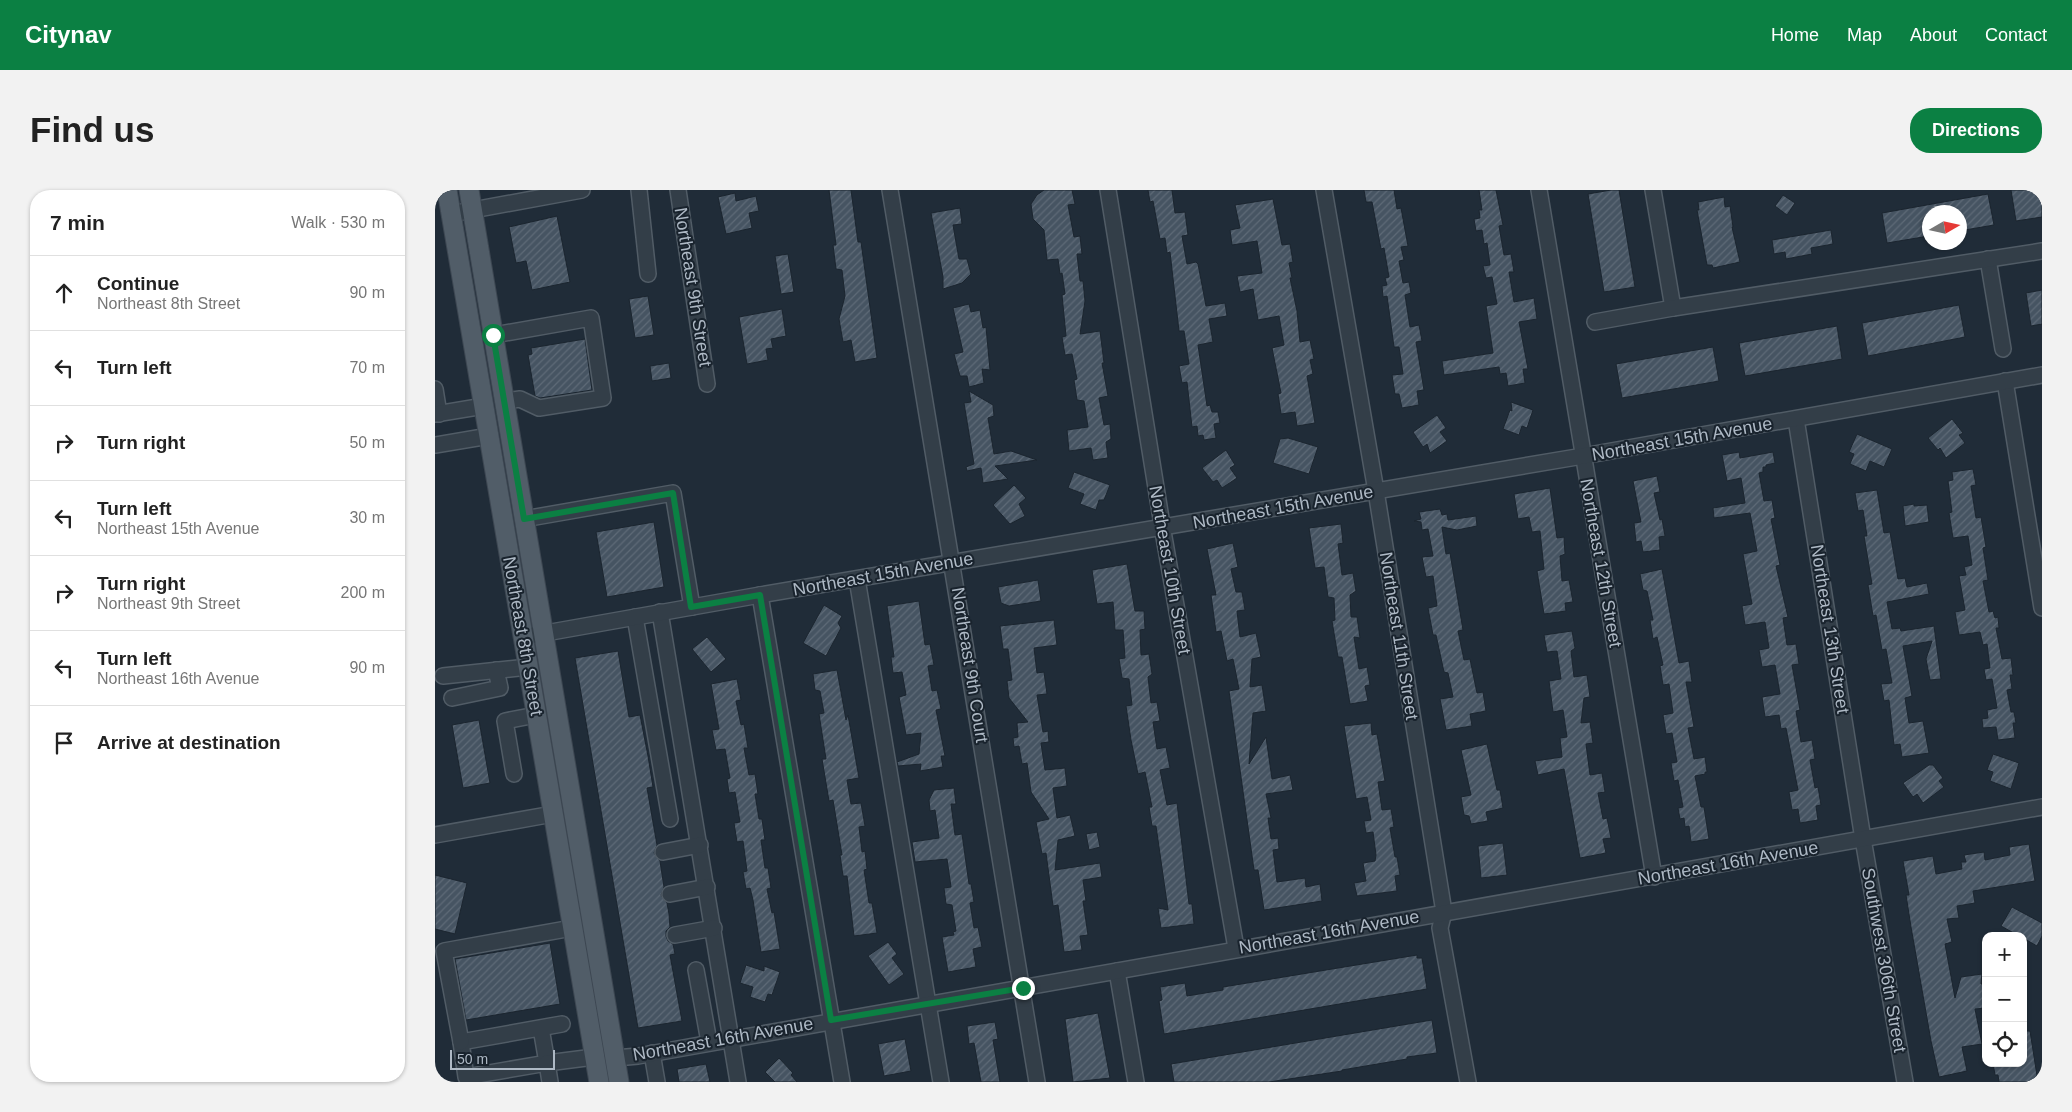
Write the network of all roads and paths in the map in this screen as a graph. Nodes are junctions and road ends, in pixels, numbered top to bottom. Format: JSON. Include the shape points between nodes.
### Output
{"nodes":[{"id":1,"x":447,"y":190,"type":"edge"},
{"id":2,"x":469,"y":190,"type":"edge"},
{"id":3,"x":583,"y":190,"type":"edge"},
{"id":4,"x":639,"y":190,"type":"edge"},
{"id":5,"x":679,"y":190,"type":"edge"},
{"id":6,"x":890,"y":190,"type":"edge"},
{"id":7,"x":1108,"y":190,"type":"edge"},
{"id":8,"x":1324,"y":190,"type":"edge"},
{"id":9,"x":1539,"y":190,"type":"edge"},
{"id":10,"x":1653,"y":190,"type":"edge"},
{"id":11,"x":472,"y":209,"type":"junction"},
{"id":12,"x":451,"y":214,"type":"junction"},
{"id":13,"x":2042,"y":251,"type":"edge"},
{"id":14,"x":1988,"y":259,"type":"junction"},
{"id":15,"x":648,"y":274,"type":"dead end"},
{"id":16,"x":1673,"y":308,"type":"junction"},
{"id":17,"x":1595,"y":322,"type":"dead end"},
{"id":18,"x":493,"y":335,"type":"junction"},
{"id":19,"x":2003,"y":350,"type":"dead end"},
{"id":20,"x":2042,"y":375,"type":"edge"},
{"id":21,"x":2005,"y":381,"type":"junction"},
{"id":22,"x":707,"y":384,"type":"dead end"},
{"id":23,"x":435,"y":389,"type":"edge"},
{"id":24,"x":505,"y":401,"type":"junction"},
{"id":25,"x":484,"y":406,"type":"junction"},
{"id":26,"x":437,"y":414,"type":"edge"},
{"id":27,"x":1796,"y":418,"type":"junction"},
{"id":28,"x":510,"y":432,"type":"junction"},
{"id":29,"x":489,"y":436,"type":"junction"},
{"id":30,"x":435,"y":445,"type":"edge"},
{"id":31,"x":1583,"y":456,"type":"junction"},
{"id":32,"x":1376,"y":490,"type":"junction"},
{"id":33,"x":524,"y":519,"type":"junction"},
{"id":34,"x":1162,"y":528,"type":"junction"},
{"id":35,"x":953,"y":563,"type":"junction"},
{"id":36,"x":857,"y":579,"type":"junction"},
{"id":37,"x":760,"y":595,"type":"junction"},
{"id":38,"x":691,"y":607,"type":"junction"},
{"id":39,"x":2042,"y":608,"type":"edge"},
{"id":40,"x":660,"y":612,"type":"junction"},
{"id":41,"x":635,"y":617,"type":"junction"},
{"id":42,"x":544,"y":634,"type":"junction"},
{"id":43,"x":523,"y":637,"type":"junction"},
{"id":44,"x":528,"y":667,"type":"junction"},
{"id":45,"x":497,"y":670,"type":"junction"},
{"id":46,"x":443,"y":676,"type":"dead end"},
{"id":47,"x":452,"y":698,"type":"dead end"},
{"id":48,"x":537,"y":715,"type":"junction"},
{"id":49,"x":514,"y":774,"type":"dead end"},
{"id":50,"x":2042,"y":807,"type":"edge"},
{"id":51,"x":573,"y":811,"type":"junction"},
{"id":52,"x":553,"y":814,"type":"junction"},
{"id":53,"x":670,"y":819,"type":"dead end"},
{"id":54,"x":435,"y":835,"type":"edge"},
{"id":55,"x":1863,"y":839,"type":"junction"},
{"id":56,"x":700,"y":845,"type":"junction"},
{"id":57,"x":663,"y":852,"type":"dead end"},
{"id":58,"x":1654,"y":876,"type":"junction"},
{"id":59,"x":707,"y":887,"type":"junction"},
{"id":60,"x":670,"y":894,"type":"dead end"},
{"id":61,"x":1444,"y":912,"type":"junction"},
{"id":62,"x":572,"y":928,"type":"junction"},
{"id":63,"x":714,"y":928,"type":"junction"},
{"id":64,"x":675,"y":934,"type":"dead end"},
{"id":65,"x":1236,"y":948,"type":"junction"},
{"id":66,"x":696,"y":970,"type":"dead end"},
{"id":67,"x":1117,"y":971,"type":"junction"},
{"id":68,"x":1023,"y":988,"type":"junction"},
{"id":69,"x":927,"y":1004,"type":"junction"},
{"id":70,"x":831,"y":1020,"type":"junction"},
{"id":71,"x":562,"y":1024,"type":"dead end"},
{"id":72,"x":541,"y":1028,"type":"junction"},
{"id":73,"x":732,"y":1038,"type":"junction"},
{"id":74,"x":461,"y":1042,"type":"junction"},
{"id":75,"x":709,"y":1042,"type":"junction"},
{"id":76,"x":652,"y":1053,"type":"junction"},
{"id":77,"x":594,"y":1057,"type":"junction"},
{"id":78,"x":615,"y":1058,"type":"junction"},
{"id":79,"x":547,"y":1063,"type":"junction"},
{"id":80,"x":463,"y":1080,"type":"edge"},
{"id":81,"x":550,"y":1082,"type":"edge"},
{"id":82,"x":599,"y":1082,"type":"edge"},
{"id":83,"x":619,"y":1082,"type":"edge"},
{"id":84,"x":657,"y":1082,"type":"edge"},
{"id":85,"x":738,"y":1082,"type":"edge"},
{"id":86,"x":841,"y":1082,"type":"edge"},
{"id":87,"x":941,"y":1082,"type":"edge"},
{"id":88,"x":1037,"y":1082,"type":"edge"},
{"id":89,"x":1136,"y":1082,"type":"edge"},
{"id":90,"x":1468,"y":1082,"type":"edge"},
{"id":91,"x":1905,"y":1082,"type":"edge"}],
"edges":[{"from":1,"to":12,"type":"main road","name":"Northeast 8th Street"},
{"from":2,"to":11,"type":"main road","name":"Northeast 8th Street"},
{"from":3,"to":11,"type":"street"},
{"from":4,"to":15,"type":"street"},
{"from":5,"to":22,"type":"street","name":"Northeast 9th Street"},
{"from":6,"to":35,"type":"street","name":"Northeast 9th Court"},
{"from":7,"to":34,"type":"street","name":"Northeast 10th Street"},
{"from":8,"to":32,"type":"street","name":"Northeast 11th Street"},
{"from":9,"to":31,"type":"street","name":"Northeast 12th Street"},
{"from":10,"to":16,"type":"street"},
{"from":11,"to":12,"type":"street"},
{"from":11,"to":18,"type":"main road","name":"Northeast 8th Street"},
{"from":12,"to":25,"type":"main road","name":"Northeast 8th Street"},
{"from":13,"to":14,"type":"street"},
{"from":14,"to":16,"type":"street"},
{"from":14,"to":19,"type":"street"},
{"from":16,"to":17,"type":"street"},
{"from":18,"to":24,"type":"main road","name":"Northeast 8th Street"},
{"from":18,"to":24,"type":"street","via":[[591,318],[603,398],[539,408],[520,400]]},
{"from":20,"to":21,"type":"street","name":"Northeast 15th Avenue"},
{"from":21,"to":27,"type":"street","name":"Northeast 15th Avenue"},
{"from":21,"to":39,"type":"street"},
{"from":23,"to":26,"type":"street"},
{"from":24,"to":25,"type":"main road"},
{"from":24,"to":28,"type":"main road","name":"Northeast 8th Street"},
{"from":25,"to":26,"type":"street"},
{"from":25,"to":29,"type":"main road","name":"Northeast 8th Street"},
{"from":27,"to":31,"type":"street","name":"Northeast 15th Avenue"},
{"from":27,"to":55,"type":"street","name":"Northeast 13th Street"},
{"from":28,"to":29,"type":"main road"},
{"from":28,"to":33,"type":"main road","name":"Northeast 8th Street"},
{"from":29,"to":30,"type":"street"},
{"from":29,"to":43,"type":"main road","name":"Northeast 8th Street"},
{"from":31,"to":32,"type":"street","name":"Northeast 15th Avenue"},
{"from":31,"to":58,"type":"street","name":"Northeast 12th Street"},
{"from":32,"to":34,"type":"street","name":"Northeast 15th Avenue"},
{"from":32,"to":61,"type":"street","name":"Northeast 11th Street"},
{"from":33,"to":38,"type":"street","via":[[673,493]]},
{"from":33,"to":42,"type":"main road","name":"Northeast 8th Street"},
{"from":34,"to":35,"type":"street","name":"Northeast 15th Avenue"},
{"from":34,"to":65,"type":"street","name":"Northeast 10th Street"},
{"from":35,"to":36,"type":"street","name":"Northeast 15th Avenue"},
{"from":35,"to":68,"type":"street","name":"Northeast 9th Court"},
{"from":36,"to":37,"type":"street","name":"Northeast 15th Avenue"},
{"from":36,"to":69,"type":"street"},
{"from":37,"to":38,"type":"street","name":"Northeast 15th Avenue"},
{"from":37,"to":70,"type":"street"},
{"from":38,"to":40,"type":"street","name":"Northeast 15th Avenue"},
{"from":40,"to":41,"type":"street","name":"Northeast 15th Avenue"},
{"from":40,"to":56,"type":"street"},
{"from":41,"to":42,"type":"street","name":"Northeast 15th Avenue"},
{"from":41,"to":53,"type":"street"},
{"from":42,"to":43,"type":"street","name":"Northeast 15th Avenue"},
{"from":42,"to":51,"type":"main road","name":"Northeast 8th Street"},
{"from":43,"to":44,"type":"main road","name":"Northeast 8th Street"},
{"from":44,"to":45,"type":"street"},
{"from":44,"to":48,"type":"main road","name":"Northeast 8th Street"},
{"from":45,"to":46,"type":"street"},
{"from":45,"to":47,"type":"street","via":[[500,688]]},
{"from":48,"to":49,"type":"street","via":[[505,721]]},
{"from":48,"to":52,"type":"main road","name":"Northeast 8th Street"},
{"from":50,"to":55,"type":"street","name":"Northeast 16th Avenue"},
{"from":51,"to":52,"type":"main road"},
{"from":51,"to":78,"type":"main road","name":"Northeast 8th Street"},
{"from":52,"to":54,"type":"street"},
{"from":52,"to":62,"type":"main road","name":"Northeast 8th Street"},
{"from":55,"to":58,"type":"street","name":"Northeast 16th Avenue"},
{"from":55,"to":91,"type":"street","name":"Southwest 306th Street"},
{"from":56,"to":57,"type":"street"},
{"from":56,"to":59,"type":"street"},
{"from":58,"to":61,"type":"street","name":"Northeast 16th Avenue"},
{"from":59,"to":60,"type":"street"},
{"from":59,"to":63,"type":"street"},
{"from":61,"to":65,"type":"street","name":"Northeast 16th Avenue"},
{"from":61,"to":90,"type":"street","name":"Northeast 11th Street","via":[[1440,928]]},
{"from":62,"to":74,"type":"street","via":[[445,951]]},
{"from":62,"to":77,"type":"main road","name":"Northeast 8th Street"},
{"from":63,"to":64,"type":"street"},
{"from":63,"to":73,"type":"street"},
{"from":65,"to":67,"type":"street","name":"Northeast 16th Avenue"},
{"from":66,"to":75,"type":"street"},
{"from":67,"to":68,"type":"street","name":"Northeast 16th Avenue"},
{"from":67,"to":89,"type":"street"},
{"from":68,"to":69,"type":"street","name":"Northeast 16th Avenue"},
{"from":68,"to":88,"type":"street","name":"Northeast 9th Court"},
{"from":69,"to":70,"type":"street","name":"Northeast 16th Avenue"},
{"from":69,"to":87,"type":"street"},
{"from":70,"to":73,"type":"street","name":"Northeast 16th Avenue"},
{"from":70,"to":86,"type":"street"},
{"from":71,"to":72,"type":"street"},
{"from":72,"to":74,"type":"street"},
{"from":72,"to":79,"type":"street"},
{"from":73,"to":75,"type":"street","name":"Northeast 16th Avenue"},
{"from":73,"to":85,"type":"street"},
{"from":74,"to":80,"type":"street"},
{"from":75,"to":76,"type":"street","name":"Northeast 16th Avenue"},
{"from":76,"to":78,"type":"street","name":"Northeast 16th Avenue"},
{"from":76,"to":84,"type":"street"},
{"from":77,"to":78,"type":"main road"},
{"from":77,"to":79,"type":"street"},
{"from":77,"to":82,"type":"main road","name":"Northeast 8th Street"},
{"from":78,"to":83,"type":"main road","name":"Northeast 8th Street"},
{"from":79,"to":80,"type":"street"},
{"from":79,"to":81,"type":"street"}]}
